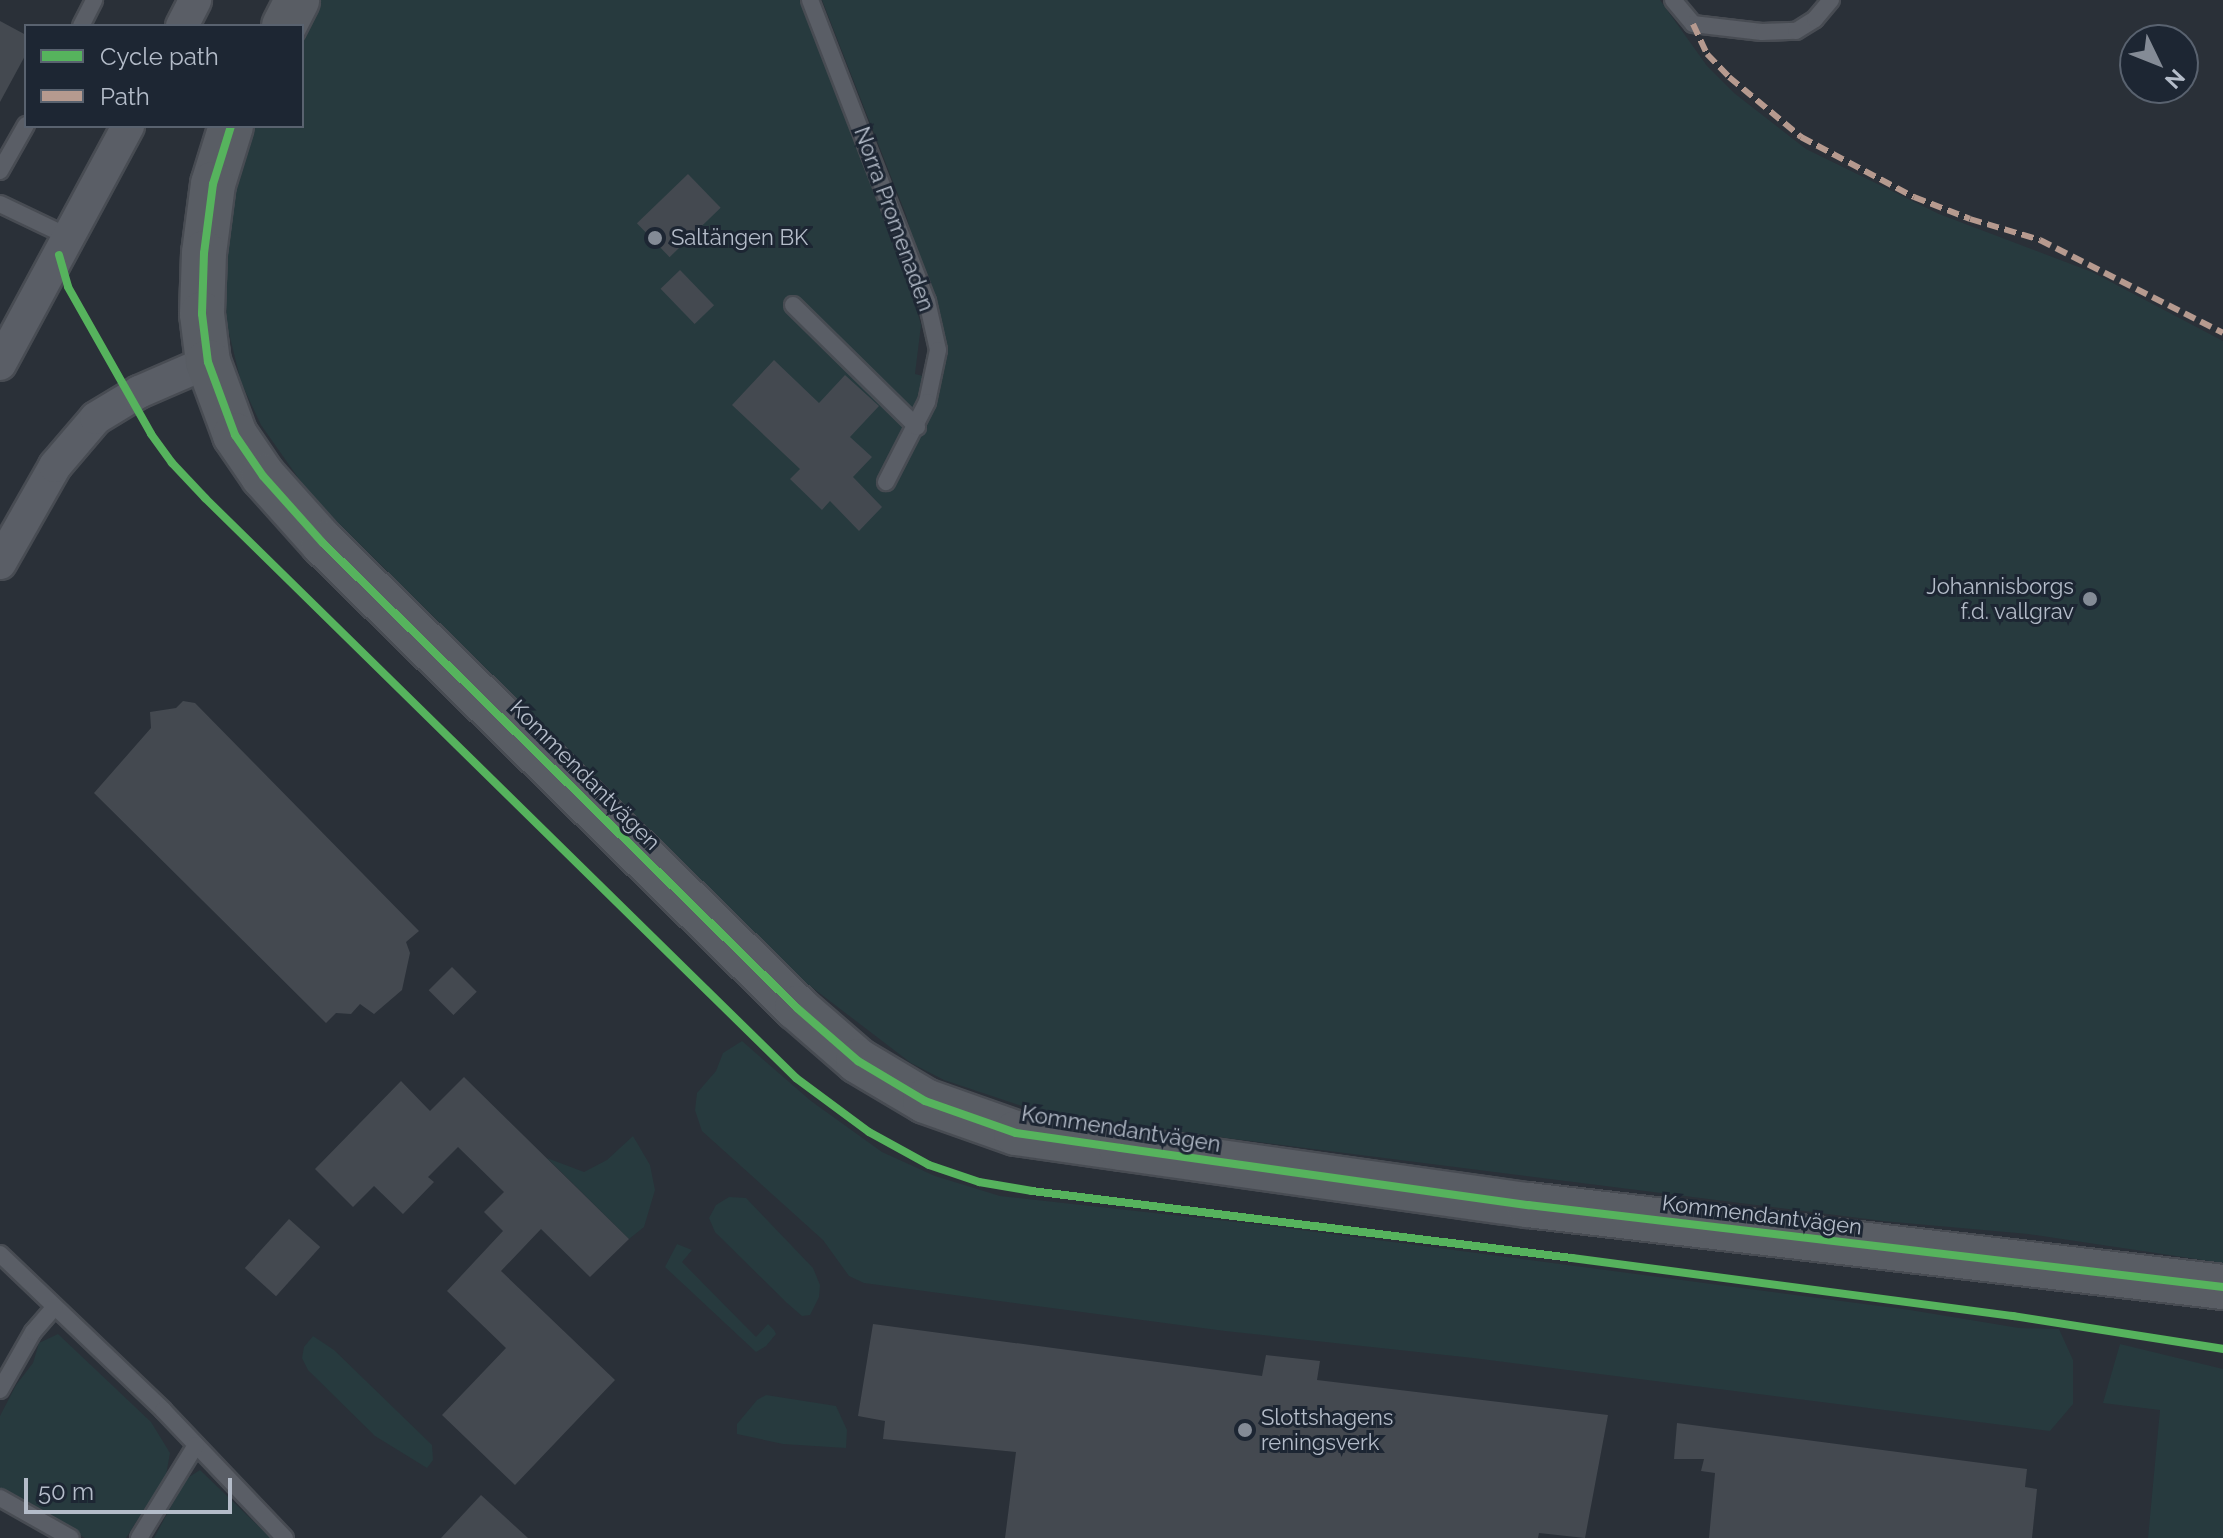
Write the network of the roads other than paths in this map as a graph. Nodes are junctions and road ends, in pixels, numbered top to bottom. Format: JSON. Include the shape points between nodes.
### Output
{"nodes":[{"id":1,"x":94,"y":0,"type":"edge"},
{"id":2,"x":195,"y":0,"type":"edge"},
{"id":3,"x":297,"y":0,"type":"edge"},
{"id":4,"x":810,"y":0,"type":"edge"},
{"id":5,"x":1673,"y":0,"type":"edge"},
{"id":6,"x":1831,"y":0,"type":"edge"},
{"id":7,"x":82,"y":24,"type":"edge"},
{"id":8,"x":183,"y":24,"type":"edge"},
{"id":9,"x":285,"y":24,"type":"edge"},
{"id":10,"x":24,"y":128,"type":"edge"},
{"id":11,"x":127,"y":128,"type":"edge"},
{"id":12,"x":230,"y":128,"type":"edge"},
{"id":13,"x":0,"y":171,"type":"edge"},
{"id":14,"x":0,"y":204,"type":"edge"},
{"id":15,"x":69,"y":237,"type":"junction"},
{"id":16,"x":793,"y":305,"type":"dead end"},
{"id":17,"x":208,"y":362,"type":"junction"},
{"id":18,"x":0,"y":364,"type":"edge"},
{"id":19,"x":917,"y":427,"type":"junction"},
{"id":20,"x":886,"y":482,"type":"dead end"},
{"id":21,"x":11,"y":516,"type":"edge"},
{"id":22,"x":0,"y":563,"type":"edge"},
{"id":23,"x":0,"y":1254,"type":"edge"},
{"id":24,"x":2217,"y":1289,"type":"edge"},
{"id":25,"x":55,"y":1307,"type":"junction"},
{"id":26,"x":0,"y":1390,"type":"edge"},
{"id":27,"x":196,"y":1445,"type":"junction"},
{"id":28,"x":0,"y":1498,"type":"edge"},
{"id":29,"x":71,"y":1538,"type":"edge"},
{"id":30,"x":139,"y":1538,"type":"edge"},
{"id":31,"x":285,"y":1538,"type":"edge"}],
"edges":[{"from":1,"to":7,"type":"lane"},
{"from":2,"to":8,"type":"street"},
{"from":3,"to":9,"type":"street"},
{"from":4,"to":19,"type":"lane","name":"Norra Promenaden","via":[[927,301],[938,350]]},
{"from":5,"to":6,"type":"lane","via":[[1693,24],[1762,32],[1796,31]]},
{"from":10,"to":13,"type":"lane"},
{"from":11,"to":15,"type":"street"},
{"from":12,"to":17,"type":"street","via":[[213,184],[204,253],[202,314]]},
{"from":14,"to":15,"type":"lane"},
{"from":15,"to":18,"type":"street"},
{"from":16,"to":19,"type":"lane"},
{"from":17,"to":21,"type":"street","via":[[139,392],[96,418]]},
{"from":17,"to":24,"type":"street","name":"Kommendantvägen","via":[[235,435],[263,476],[323,543],[797,1008],[858,1061],[925,1101],[1016,1133],[1528,1205]]},
{"from":19,"to":20,"type":"lane","name":"Norra Promenaden"},
{"from":21,"to":22,"type":"street"},
{"from":23,"to":25,"type":"lane"},
{"from":25,"to":26,"type":"lane","via":[[33,1332]]},
{"from":25,"to":27,"type":"lane"},
{"from":27,"to":30,"type":"lane"},
{"from":27,"to":31,"type":"lane"},
{"from":28,"to":29,"type":"lane"}]}
